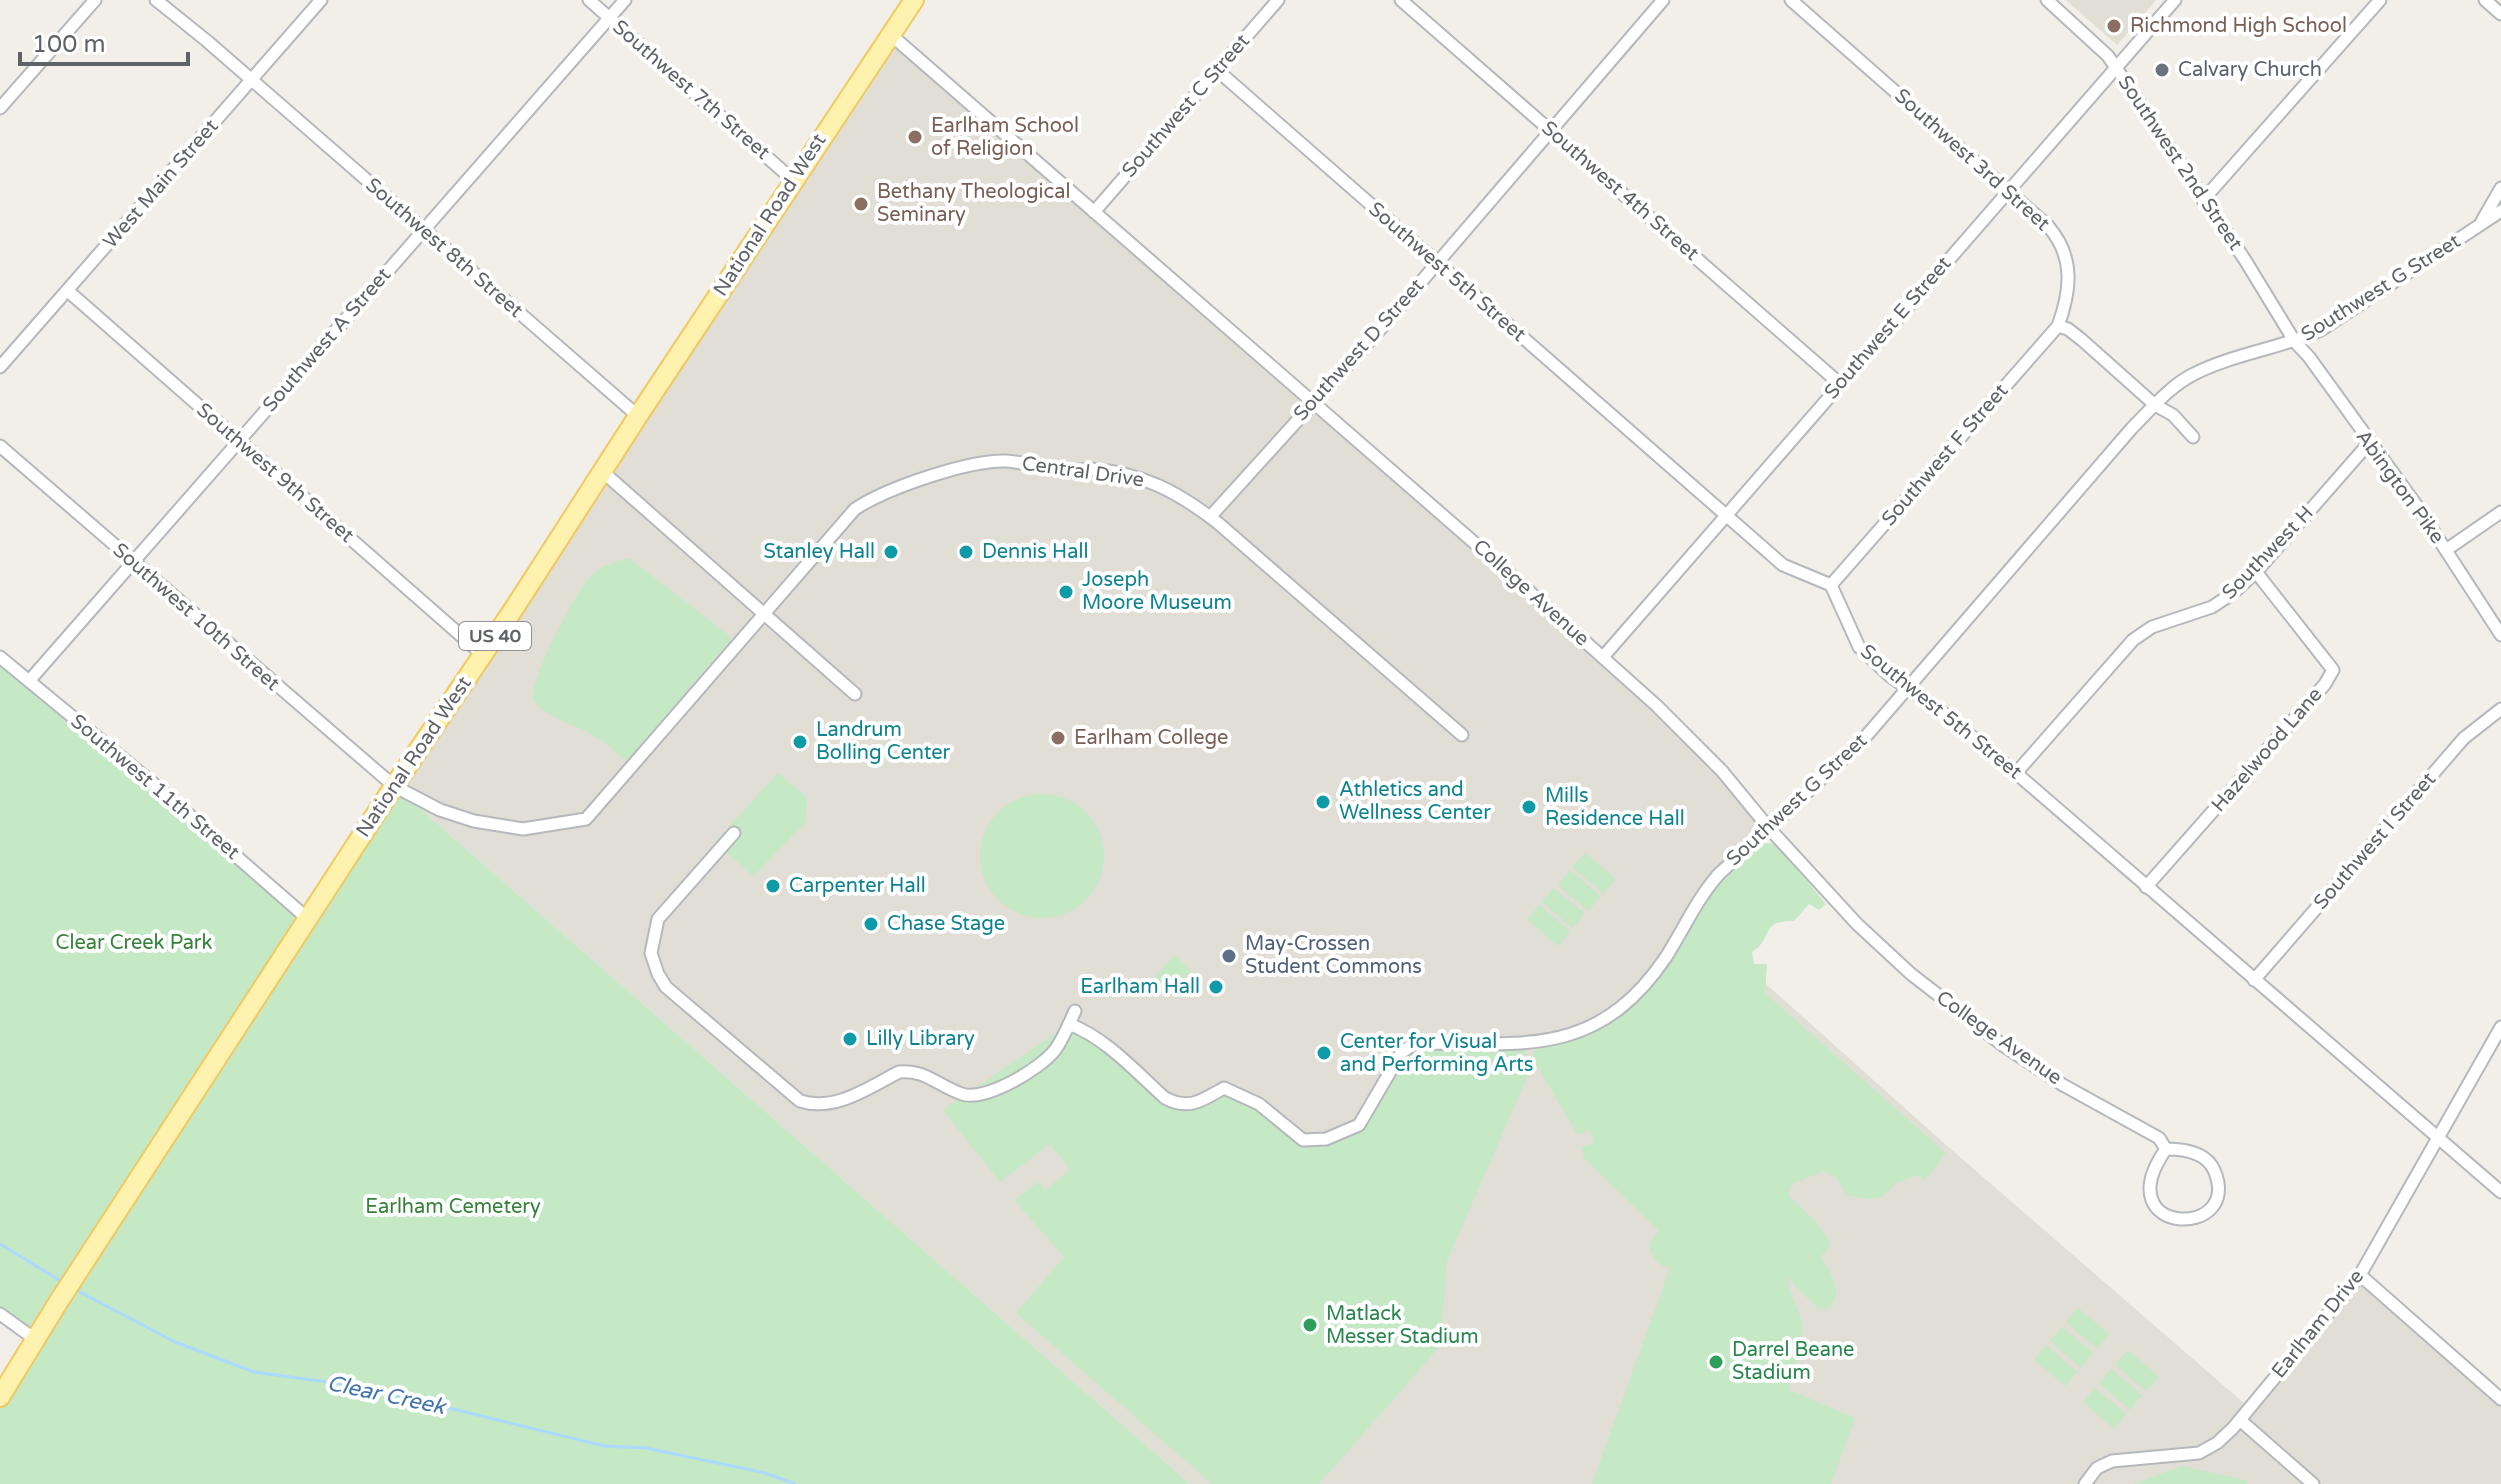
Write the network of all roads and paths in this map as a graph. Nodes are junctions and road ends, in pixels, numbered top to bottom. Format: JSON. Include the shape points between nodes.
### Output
{"nodes":[{"id":1,"x":95,"y":0,"type":"edge"},
{"id":2,"x":156,"y":0,"type":"edge"},
{"id":3,"x":321,"y":0,"type":"edge"},
{"id":4,"x":589,"y":0,"type":"edge"},
{"id":5,"x":625,"y":0,"type":"edge"},
{"id":6,"x":914,"y":0,"type":"edge"},
{"id":7,"x":1278,"y":0,"type":"edge"},
{"id":8,"x":1401,"y":0,"type":"edge"},
{"id":9,"x":1663,"y":0,"type":"edge"},
{"id":10,"x":1791,"y":0,"type":"edge"},
{"id":11,"x":2047,"y":0,"type":"edge"},
{"id":12,"x":2175,"y":0,"type":"edge"},
{"id":13,"x":2380,"y":0,"type":"edge"},
{"id":14,"x":2485,"y":0,"type":"edge"},
{"id":15,"x":2501,"y":14,"type":"edge"},
{"id":16,"x":609,"y":18,"type":"junction"},
{"id":17,"x":890,"y":34,"type":"junction"},
{"id":18,"x":2116,"y":67,"type":"junction"},
{"id":19,"x":1217,"y":70,"type":"junction"},
{"id":20,"x":250,"y":81,"type":"junction"},
{"id":21,"x":0,"y":108,"type":"edge"},
{"id":22,"x":1551,"y":130,"type":"junction"},
{"id":23,"x":793,"y":180,"type":"junction"},
{"id":24,"x":2501,"y":188,"type":"edge"},
{"id":25,"x":2008,"y":191,"type":"junction"},
{"id":26,"x":2203,"y":200,"type":"junction"},
{"id":27,"x":2501,"y":211,"type":"edge"},
{"id":28,"x":1094,"y":212,"type":"junction"},
{"id":29,"x":2480,"y":225,"type":"junction"},
{"id":30,"x":423,"y":231,"type":"junction"},
{"id":31,"x":1437,"y":263,"type":"junction"},
{"id":32,"x":68,"y":291,"type":"junction"},
{"id":33,"x":2058,"y":326,"type":"junction"},
{"id":34,"x":2295,"y":342,"type":"junction"},
{"id":35,"x":0,"y":367,"type":"edge"},
{"id":36,"x":1839,"y":383,"type":"junction"},
{"id":37,"x":1313,"y":403,"type":"junction"},
{"id":38,"x":2155,"y":405,"type":"junction"},
{"id":39,"x":638,"y":416,"type":"junction"},
{"id":40,"x":2193,"y":437,"type":"dead end"},
{"id":41,"x":239,"y":441,"type":"junction"},
{"id":42,"x":2369,"y":443,"type":"junction"},
{"id":43,"x":0,"y":446,"type":"edge"},
{"id":44,"x":603,"y":472,"type":"junction"},
{"id":45,"x":2501,"y":512,"type":"edge"},
{"id":46,"x":1725,"y":516,"type":"junction"},
{"id":47,"x":1210,"y":517,"type":"junction"},
{"id":48,"x":2446,"y":550,"type":"junction"},
{"id":49,"x":134,"y":562,"type":"junction"},
{"id":50,"x":2256,"y":572,"type":"junction"},
{"id":51,"x":1831,"y":585,"type":"junction"},
{"id":52,"x":765,"y":614,"type":"junction"},
{"id":53,"x":2501,"y":635,"type":"edge"},
{"id":54,"x":482,"y":654,"type":"junction"},
{"id":55,"x":0,"y":657,"type":"edge"},
{"id":56,"x":1603,"y":657,"type":"junction"},
{"id":57,"x":29,"y":681,"type":"junction"},
{"id":58,"x":1907,"y":687,"type":"junction"},
{"id":59,"x":855,"y":694,"type":"dead end"},
{"id":60,"x":2501,"y":709,"type":"edge"},
{"id":61,"x":1462,"y":735,"type":"dead end"},
{"id":62,"x":2016,"y":773,"type":"junction"},
{"id":63,"x":394,"y":786,"type":"junction"},
{"id":64,"x":1768,"y":827,"type":"junction"},
{"id":65,"x":734,"y":833,"type":"dead end"},
{"id":66,"x":2146,"y":887,"type":"junction"},
{"id":67,"x":308,"y":919,"type":"junction"},
{"id":68,"x":2254,"y":980,"type":"junction"},
{"id":69,"x":1075,"y":1011,"type":"dead end"},
{"id":70,"x":1069,"y":1024,"type":"junction"},
{"id":71,"x":2501,"y":1027,"type":"edge"},
{"id":72,"x":2437,"y":1138,"type":"junction"},
{"id":73,"x":2166,"y":1149,"type":"junction"},
{"id":74,"x":2501,"y":1192,"type":"edge"},
{"id":75,"x":2360,"y":1275,"type":"junction"},
{"id":76,"x":0,"y":1314,"type":"edge"},
{"id":77,"x":36,"y":1340,"type":"junction"},
{"id":78,"x":0,"y":1397,"type":"edge"},
{"id":79,"x":2501,"y":1399,"type":"edge"},
{"id":80,"x":2240,"y":1420,"type":"junction"},
{"id":81,"x":2085,"y":1484,"type":"edge"},
{"id":82,"x":2313,"y":1484,"type":"edge"}],
"edges":[{"from":1,"to":21,"type":"street"},
{"from":2,"to":20,"type":"street","name":"Southwest 8th Street"},
{"from":3,"to":20,"type":"street","name":"West Main Street"},
{"from":4,"to":16,"type":"street","name":"Southwest 7th Street"},
{"from":5,"to":16,"type":"street","name":"Southwest A Street"},
{"from":6,"to":17,"type":"main road","name":"National Road West","number":"US 40"},
{"from":7,"to":19,"type":"street","name":"Southwest C Street"},
{"from":8,"to":22,"type":"street","name":"Southwest 4th Street"},
{"from":9,"to":22,"type":"street","name":"Southwest D Street"},
{"from":10,"to":25,"type":"street","name":"Southwest 3rd Street"},
{"from":11,"to":18,"type":"street","name":"Southwest 2nd Street"},
{"from":12,"to":18,"type":"street","name":"Southwest E Street"},
{"from":13,"to":26,"type":"street"},
{"from":14,"to":15,"type":"street"},
{"from":16,"to":23,"type":"street","name":"Southwest 7th Street"},
{"from":16,"to":30,"type":"street","name":"Southwest A Street"},
{"from":17,"to":23,"type":"main road","name":"National Road West","number":"US 40"},
{"from":17,"to":28,"type":"street","name":"College Avenue"},
{"from":18,"to":25,"type":"street","name":"Southwest E Street"},
{"from":18,"to":26,"type":"street","name":"Southwest 2nd Street"},
{"from":19,"to":28,"type":"street","name":"Southwest C Street"},
{"from":19,"to":31,"type":"street","name":"Southwest 5th Street"},
{"from":20,"to":30,"type":"street","name":"Southwest 8th Street"},
{"from":20,"to":32,"type":"street","name":"West Main Street"},
{"from":22,"to":31,"type":"street","name":"Southwest D Street"},
{"from":22,"to":36,"type":"street","name":"Southwest 4th Street"},
{"from":23,"to":39,"type":"main road","name":"National Road West","number":"US 40"},
{"from":24,"to":29,"type":"street"},
{"from":25,"to":33,"type":"street","name":"Southwest 3rd Street","via":[[2056,235],[2065,254],[2070,281]]},
{"from":25,"to":36,"type":"street","name":"Southwest E Street"},
{"from":26,"to":34,"type":"street","name":"Southwest 2nd Street"},
{"from":27,"to":29,"type":"street","name":"Southwest G Street"},
{"from":28,"to":37,"type":"street","name":"College Avenue"},
{"from":29,"to":34,"type":"street","name":"Southwest G Street"},
{"from":30,"to":39,"type":"street","name":"Southwest 8th Street"},
{"from":30,"to":41,"type":"street","name":"Southwest A Street"},
{"from":31,"to":37,"type":"street","name":"Southwest D Street"},
{"from":31,"to":46,"type":"street","name":"Southwest 5th Street"},
{"from":32,"to":35,"type":"street","name":"West Main Street"},
{"from":32,"to":41,"type":"street","name":"Southwest 9th Street"},
{"from":33,"to":38,"type":"street","via":[[2082,340]]},
{"from":33,"to":51,"type":"street","name":"Southwest F Street"},
{"from":34,"to":38,"type":"street","name":"Southwest G Street","via":[[2192,375]]},
{"from":34,"to":42,"type":"street","name":"Abington Pike"},
{"from":36,"to":46,"type":"street","name":"Southwest E Street"},
{"from":37,"to":47,"type":"street","name":"Southwest D Street"},
{"from":37,"to":56,"type":"street","name":"College Avenue"},
{"from":38,"to":40,"type":"street"},
{"from":38,"to":58,"type":"street","name":"Southwest G Street"},
{"from":39,"to":44,"type":"main road","name":"National Road West","number":"US 40"},
{"from":41,"to":49,"type":"street","name":"Southwest A Street"},
{"from":41,"to":54,"type":"street","name":"Southwest 9th Street"},
{"from":42,"to":48,"type":"street","name":"Abington Pike"},
{"from":42,"to":50,"type":"street","name":"Southwest H"},
{"from":43,"to":49,"type":"street","name":"Southwest 10th Street"},
{"from":44,"to":52,"type":"street"},
{"from":44,"to":54,"type":"main road","name":"National Road West","number":"US 40"},
{"from":45,"to":48,"type":"street"},
{"from":46,"to":51,"type":"street","name":"Southwest 5th Street","via":[[1783,565]]},
{"from":46,"to":56,"type":"street","name":"Southwest E Street"},
{"from":47,"to":52,"type":"street","name":"Central Drive","via":[[1160,484],[1126,475],[990,462],[912,483],[862,504]]},
{"from":47,"to":61,"type":"street","name":"Central Drive"},
{"from":48,"to":53,"type":"street","name":"Abington Pike"},
{"from":49,"to":57,"type":"street","name":"Southwest A Street"},
{"from":49,"to":63,"type":"street","name":"Southwest 10th Street"},
{"from":50,"to":62,"type":"street","name":"Southwest H","via":[[2212,607],[2160,623],[2133,640]]},
{"from":50,"to":66,"type":"street","name":"Hazelwood Lane","via":[[2333,670]]},
{"from":51,"to":58,"type":"street","name":"Southwest 5th Street","via":[[1859,647]]},
{"from":52,"to":59,"type":"street"},
{"from":52,"to":63,"type":"street","name":"Central Drive","via":[[586,819],[523,829],[474,821]]},
{"from":54,"to":63,"type":"main road","name":"National Road West","number":"US 40"},
{"from":55,"to":57,"type":"street","name":"Southwest 11th Street"},
{"from":56,"to":64,"type":"street","name":"College Avenue","via":[[1722,771]]},
{"from":57,"to":67,"type":"street","name":"Southwest 11th Street"},
{"from":58,"to":62,"type":"street","name":"Southwest 5th Street"},
{"from":58,"to":64,"type":"street","name":"Southwest G Street","via":[[1839,764]]},
{"from":60,"to":68,"type":"street","name":"Southwest I Street","via":[[2464,738]]},
{"from":62,"to":66,"type":"street","name":"Southwest 5th Street"},
{"from":63,"to":67,"type":"main road","name":"National Road West","number":"US 40"},
{"from":64,"to":70,"type":"street","name":"Southwest G Street","via":[[1704,891],[1666,957],[1612,1013],[1575,1035],[1544,1042],[1415,1043],[1401,1053],[1359,1125],[1326,1139],[1303,1140],[1259,1104],[1224,1088],[1185,1106],[1176,1104],[1105,1045]]},
{"from":64,"to":73,"type":"street","name":"College Avenue","via":[[1857,924],[1944,1001],[2063,1085],[2159,1138]]},
{"from":65,"to":70,"type":"street","via":[[658,919],[651,953],[666,987],[800,1101],[829,1105],[910,1071],[965,1095],[984,1093],[1027,1073],[1054,1051]]},
{"from":66,"to":68,"type":"street","name":"Southwest 5th Street"},
{"from":67,"to":77,"type":"main road","name":"National Road West","number":"US 40"},
{"from":68,"to":72,"type":"street","name":"Southwest 5th Street"},
{"from":69,"to":70,"type":"street"},
{"from":71,"to":72,"type":"street","name":"Earlham Drive"},
{"from":72,"to":74,"type":"street","name":"Southwest 5th Street"},
{"from":72,"to":75,"type":"street","name":"Earlham Drive"},
{"from":73,"to":73,"type":"street","name":"College Avenue","via":[[2152,1171],[2152,1199],[2171,1218],[2197,1218],[2216,1199],[2215,1172],[2204,1158],[2187,1150]]},
{"from":75,"to":79,"type":"street"},
{"from":75,"to":80,"type":"street","name":"Earlham Drive"},
{"from":76,"to":77,"type":"street"},
{"from":77,"to":78,"type":"main road","name":"National Road West","number":"US 40"},
{"from":80,"to":81,"type":"street","name":"Earlham Drive","via":[[2199,1453],[2112,1461],[2097,1468]]},
{"from":80,"to":82,"type":"street"}]}
